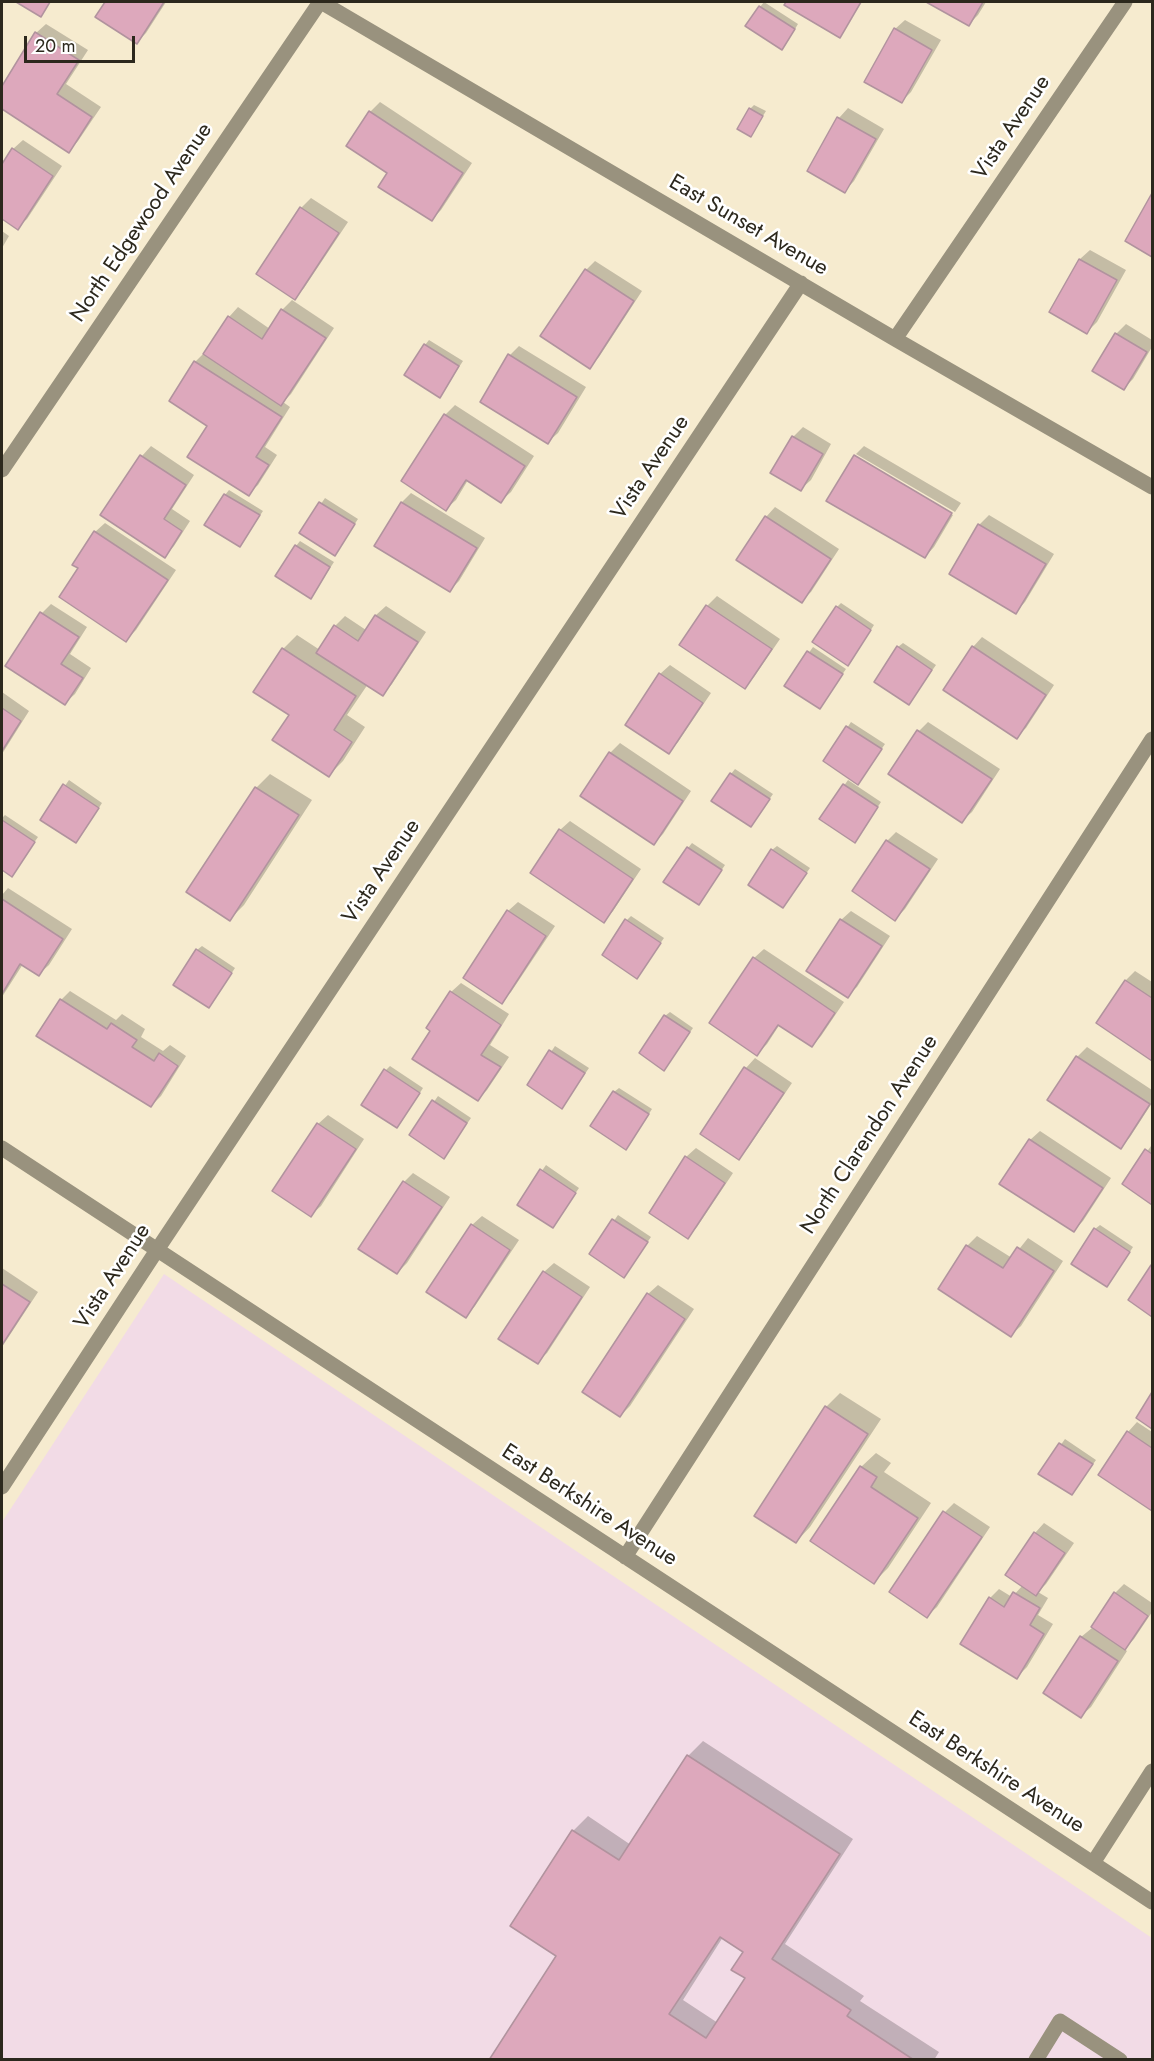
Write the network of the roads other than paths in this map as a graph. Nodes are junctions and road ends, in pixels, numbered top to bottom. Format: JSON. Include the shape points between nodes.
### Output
{"nodes":[{"id":1,"x":320,"y":2,"type":"edge"},
{"id":2,"x":1125,"y":2,"type":"edge"},
{"id":3,"x":801,"y":284,"type":"junction"},
{"id":4,"x":895,"y":339,"type":"junction"},
{"id":5,"x":2,"y":470,"type":"edge"},
{"id":6,"x":1152,"y":487,"type":"edge"},
{"id":7,"x":1152,"y":739,"type":"edge"},
{"id":8,"x":2,"y":1148,"type":"edge"},
{"id":9,"x":157,"y":1250,"type":"junction"},
{"id":10,"x":2,"y":1487,"type":"edge"},
{"id":11,"x":625,"y":1557,"type":"junction"},
{"id":12,"x":1152,"y":1772,"type":"edge"},
{"id":13,"x":1092,"y":1863,"type":"junction"},
{"id":14,"x":1152,"y":1902,"type":"edge"},
{"id":15,"x":1036,"y":2060,"type":"edge"},
{"id":16,"x":1120,"y":2060,"type":"edge"}],
"edges":[{"from":1,"to":3,"type":"street","name":"East Sunset Avenue"},
{"from":1,"to":5,"type":"street","name":"North Edgewood Avenue"},
{"from":2,"to":4,"type":"street","name":"Vista Avenue"},
{"from":3,"to":4,"type":"street","name":"East Sunset Avenue"},
{"from":3,"to":9,"type":"street","name":"Vista Avenue"},
{"from":4,"to":6,"type":"street","name":"East Sunset Avenue"},
{"from":7,"to":11,"type":"street","name":"North Clarendon Avenue"},
{"from":8,"to":9,"type":"street","name":"East Berkshire Avenue"},
{"from":9,"to":10,"type":"street","name":"Vista Avenue"},
{"from":9,"to":11,"type":"street","name":"East Berkshire Avenue"},
{"from":11,"to":13,"type":"street","name":"East Berkshire Avenue"},
{"from":12,"to":13,"type":"street"},
{"from":13,"to":14,"type":"street","name":"East Berkshire Avenue"},
{"from":15,"to":16,"type":"street","via":[[1060,2021]]}]}
